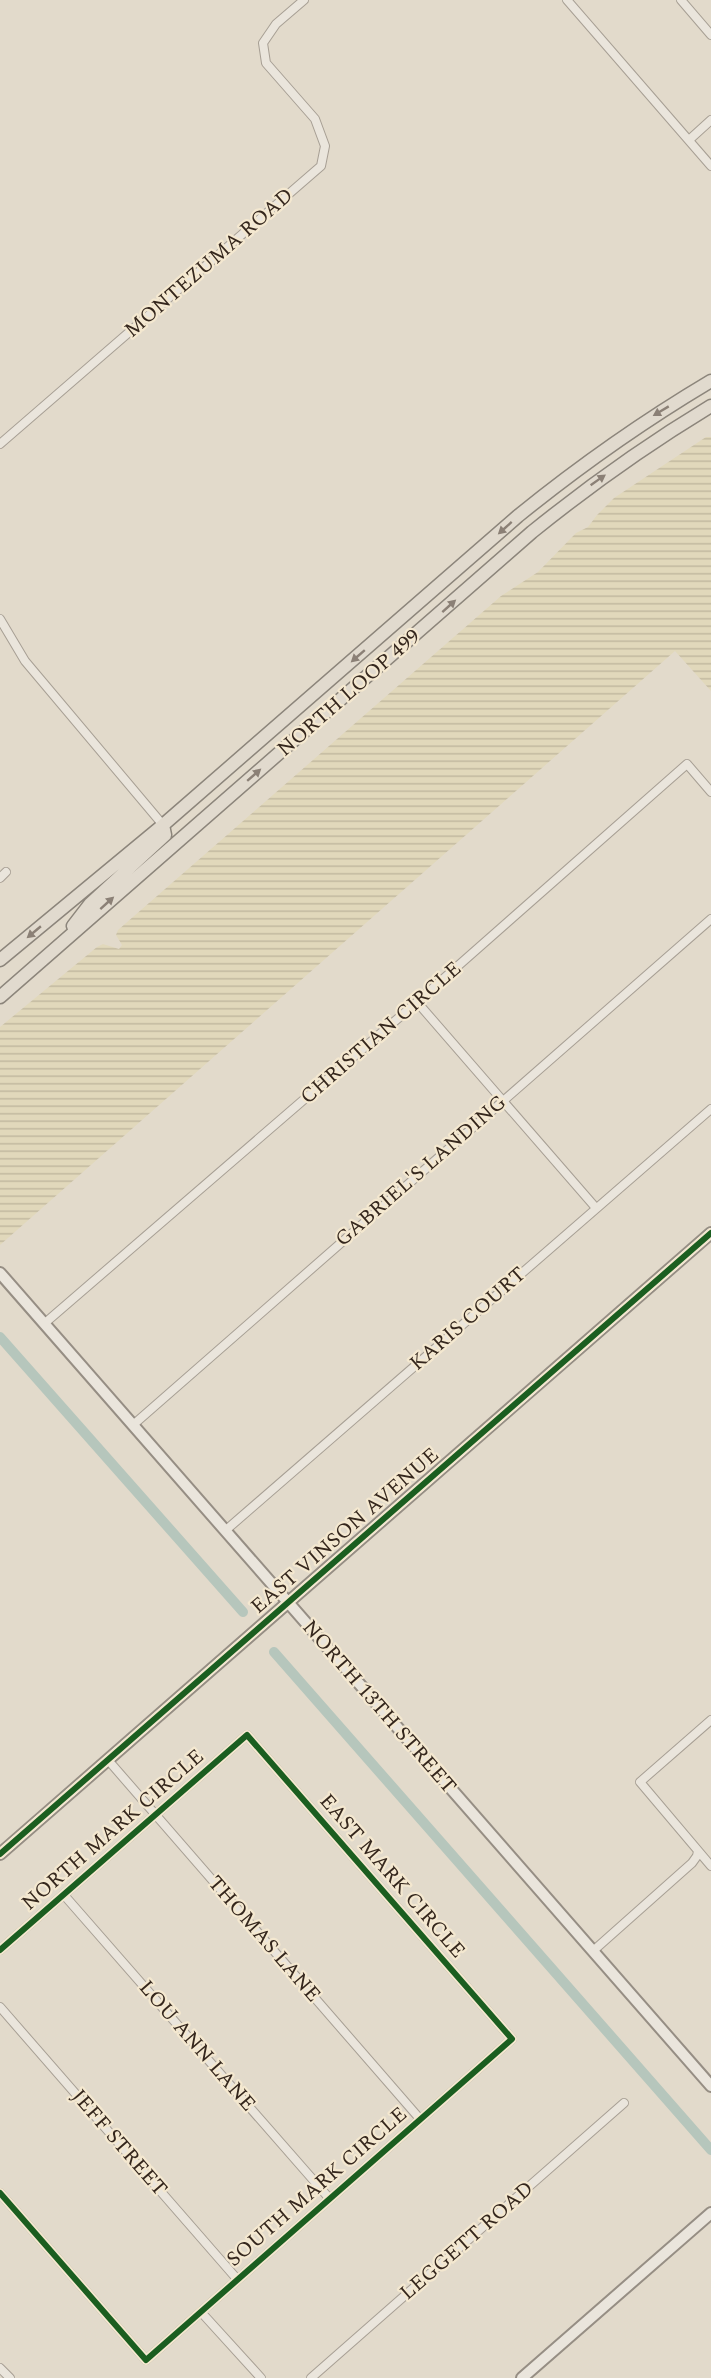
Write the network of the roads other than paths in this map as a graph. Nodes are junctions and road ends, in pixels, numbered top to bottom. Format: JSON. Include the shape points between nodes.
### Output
{"nodes":[{"id":1,"x":304,"y":0,"type":"edge"},
{"id":2,"x":567,"y":0,"type":"edge"},
{"id":3,"x":681,"y":0,"type":"edge"},
{"id":4,"x":711,"y":35,"type":"edge"},
{"id":5,"x":711,"y":120,"type":"edge"},
{"id":6,"x":688,"y":140,"type":"junction"},
{"id":7,"x":711,"y":165,"type":"edge"},
{"id":8,"x":711,"y":381,"type":"edge"},
{"id":9,"x":711,"y":406,"type":"edge"},
{"id":10,"x":0,"y":444,"type":"edge"},
{"id":11,"x":0,"y":619,"type":"edge"},
{"id":12,"x":711,"y":792,"type":"edge"},
{"id":13,"x":163,"y":825,"type":"junction"},
{"id":14,"x":711,"y":919,"type":"edge"},
{"id":15,"x":56,"y":949,"type":"junction"},
{"id":16,"x":0,"y":960,"type":"edge"},
{"id":17,"x":0,"y":998,"type":"edge"},
{"id":18,"x":417,"y":1002,"type":"junction"},
{"id":19,"x":502,"y":1101,"type":"junction"},
{"id":20,"x":711,"y":1109,"type":"edge"},
{"id":21,"x":596,"y":1208,"type":"junction"},
{"id":22,"x":711,"y":1233,"type":"edge"},
{"id":23,"x":0,"y":1273,"type":"edge"},
{"id":24,"x":45,"y":1323,"type":"junction"},
{"id":25,"x":133,"y":1425,"type":"junction"},
{"id":26,"x":226,"y":1530,"type":"junction"},
{"id":27,"x":288,"y":1603,"type":"junction"},
{"id":28,"x":711,"y":1720,"type":"edge"},
{"id":29,"x":247,"y":1735,"type":"joint"},
{"id":30,"x":108,"y":1760,"type":"junction"},
{"id":31,"x":156,"y":1815,"type":"junction"},
{"id":32,"x":698,"y":1851,"type":"junction"},
{"id":33,"x":0,"y":1854,"type":"edge"},
{"id":34,"x":711,"y":1866,"type":"edge"},
{"id":35,"x":64,"y":1894,"type":"junction"},
{"id":36,"x":0,"y":1950,"type":"edge"},
{"id":37,"x":593,"y":1951,"type":"junction"},
{"id":38,"x":0,"y":2007,"type":"edge"},
{"id":39,"x":512,"y":2039,"type":"joint"},
{"id":40,"x":711,"y":2086,"type":"edge"},
{"id":41,"x":624,"y":2103,"type":"dead end"},
{"id":42,"x":420,"y":2119,"type":"junction"},
{"id":43,"x":0,"y":2193,"type":"edge"},
{"id":44,"x":329,"y":2198,"type":"junction"},
{"id":45,"x":711,"y":2213,"type":"edge"},
{"id":46,"x":237,"y":2279,"type":"junction"},
{"id":47,"x":201,"y":2312,"type":"junction"},
{"id":48,"x":0,"y":2368,"type":"edge"},
{"id":49,"x":9,"y":2378,"type":"edge"},
{"id":50,"x":261,"y":2378,"type":"edge"},
{"id":51,"x":311,"y":2378,"type":"edge"},
{"id":52,"x":522,"y":2378,"type":"edge"}],
"edges":[{"from":1,"to":10,"type":"street","name":"MONTEZUMA ROAD","via":[[276,24],[263,43],[266,63],[315,119],[325,146],[321,166]]},
{"from":2,"to":6,"type":"street"},
{"from":3,"to":4,"type":"street"},
{"from":5,"to":6,"type":"street"},
{"from":6,"to":7,"type":"street"},
{"from":8,"to":13,"type":"main road","name":"NORTH LOOP 499","one_way":true,"via":[[648,418],[545,494]]},
{"from":15,"to":9,"type":"main road","name":"NORTH LOOP 499","one_way":true,"via":[[532,532],[659,437]]},
{"from":11,"to":13,"type":"street","via":[[25,661]]},
{"from":12,"to":18,"type":"street","name":"CHRISTIAN CIRCLE","via":[[687,764]]},
{"from":13,"to":15,"type":"main road","via":[[165,835],[90,904]]},
{"from":13,"to":16,"type":"main road","name":"NORTH LOOP 499","one_way":true},
{"from":14,"to":19,"type":"street","name":"GABRIEL'S LANDING"},
{"from":15,"to":17,"type":"main road","name":"NORTH LOOP 499"},
{"from":18,"to":19,"type":"street"},
{"from":18,"to":24,"type":"street","name":"CHRISTIAN CIRCLE"},
{"from":19,"to":21,"type":"street"},
{"from":19,"to":25,"type":"street","name":"GABRIEL'S LANDING"},
{"from":20,"to":21,"type":"street","name":"KARIS COURT"},
{"from":21,"to":26,"type":"street","name":"KARIS COURT"},
{"from":22,"to":27,"type":"street","name":"EAST VINSON AVENUE"},
{"from":23,"to":24,"type":"street","name":"NORTH 13TH STREET"},
{"from":24,"to":25,"type":"street","name":"NORTH 13TH STREET"},
{"from":25,"to":26,"type":"street","name":"NORTH 13TH STREET"},
{"from":26,"to":27,"type":"street","name":"NORTH 13TH STREET"},
{"from":27,"to":30,"type":"street","name":"EAST VINSON AVENUE"},
{"from":27,"to":37,"type":"street","name":"NORTH 13TH STREET"},
{"from":28,"to":32,"type":"street","via":[[639,1782]]},
{"from":29,"to":31,"type":"street","name":"NORTH MARK CIRCLE"},
{"from":29,"to":39,"type":"street","name":"EAST MARK CIRCLE"},
{"from":30,"to":31,"type":"street","name":"THOMAS LANE"},
{"from":30,"to":33,"type":"street","name":"EAST VINSON AVENUE"},
{"from":31,"to":35,"type":"street","name":"NORTH MARK CIRCLE"},
{"from":31,"to":42,"type":"street","name":"THOMAS LANE"},
{"from":32,"to":34,"type":"street"},
{"from":32,"to":37,"type":"street","via":[[692,1863]]},
{"from":35,"to":36,"type":"street","name":"NORTH MARK CIRCLE"},
{"from":35,"to":44,"type":"street","name":"LOU ANN LANE"},
{"from":37,"to":40,"type":"street","name":"NORTH 13TH STREET"},
{"from":38,"to":46,"type":"street","name":"JEFF STREET"},
{"from":39,"to":42,"type":"street","name":"SOUTH MARK CIRCLE"},
{"from":41,"to":51,"type":"street","name":"LEGGETT ROAD"},
{"from":42,"to":44,"type":"street","name":"SOUTH MARK CIRCLE"},
{"from":43,"to":47,"type":"street","name":"SOUTH MARK CIRCLE","via":[[146,2360]]},
{"from":44,"to":46,"type":"street","name":"SOUTH MARK CIRCLE"},
{"from":45,"to":52,"type":"street"},
{"from":46,"to":47,"type":"street","name":"SOUTH MARK CIRCLE"},
{"from":47,"to":50,"type":"street"},
{"from":48,"to":49,"type":"street"}]}
